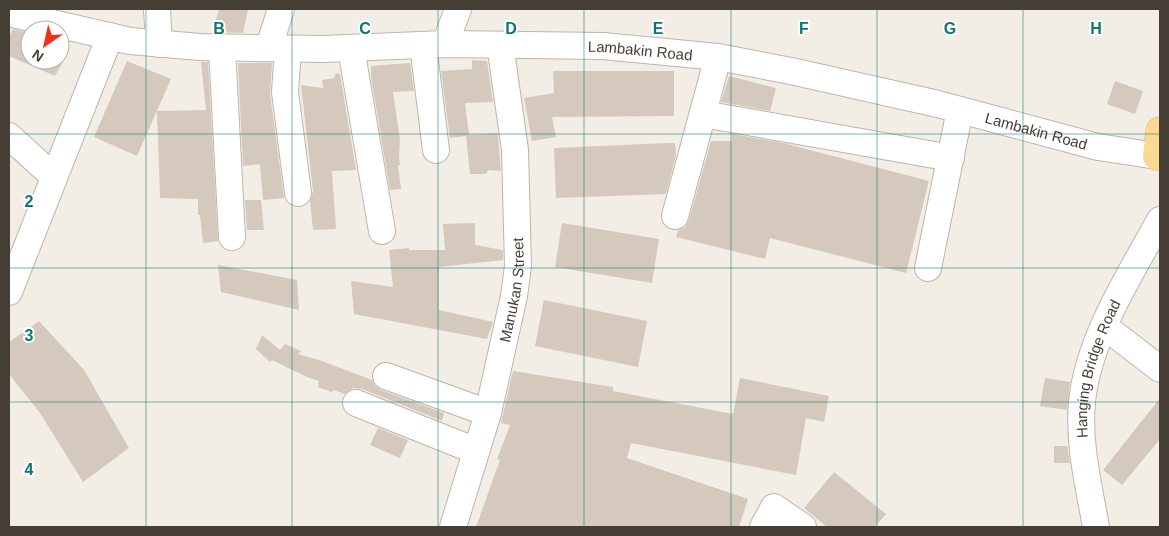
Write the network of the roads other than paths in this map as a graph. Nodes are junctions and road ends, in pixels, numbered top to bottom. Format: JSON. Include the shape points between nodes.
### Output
{"nodes":[{"id":1,"x":157,"y":9,"type":"edge"},
{"id":2,"x":281,"y":9,"type":"edge"},
{"id":3,"x":458,"y":9,"type":"edge"},
{"id":4,"x":9,"y":12,"type":"edge"},
{"id":5,"x":110,"y":36,"type":"junction"},
{"id":6,"x":158,"y":44,"type":"junction"},
{"id":7,"x":434,"y":45,"type":"junction"},
{"id":8,"x":502,"y":45,"type":"junction"},
{"id":9,"x":222,"y":48,"type":"junction"},
{"id":10,"x":278,"y":48,"type":"junction"},
{"id":11,"x":351,"y":48,"type":"junction"},
{"id":12,"x":718,"y":57,"type":"junction"},
{"id":13,"x":960,"y":110,"type":"junction"},
{"id":14,"x":703,"y":114,"type":"junction"},
{"id":15,"x":9,"y":136,"type":"edge"},
{"id":16,"x":1159,"y":148,"type":"edge"},
{"id":17,"x":436,"y":150,"type":"dead end"},
{"id":18,"x":951,"y":158,"type":"junction"},
{"id":19,"x":54,"y":177,"type":"junction"},
{"id":20,"x":298,"y":193,"type":"dead end"},
{"id":21,"x":675,"y":216,"type":"dead end"},
{"id":22,"x":1160,"y":220,"type":"edge"},
{"id":23,"x":382,"y":231,"type":"dead end"},
{"id":24,"x":232,"y":237,"type":"dead end"},
{"id":25,"x":928,"y":268,"type":"dead end"},
{"id":26,"x":9,"y":292,"type":"edge"},
{"id":27,"x":1104,"y":326,"type":"junction"},
{"id":28,"x":1160,"y":370,"type":"edge"},
{"id":29,"x":386,"y":376,"type":"dead end"},
{"id":30,"x":356,"y":403,"type":"dead end"},
{"id":31,"x":488,"y":413,"type":"junction"},
{"id":32,"x":476,"y":451,"type":"junction"},
{"id":33,"x":453,"y":527,"type":"edge"},
{"id":34,"x":763,"y":527,"type":"edge"},
{"id":35,"x":803,"y":527,"type":"edge"},
{"id":36,"x":1096,"y":527,"type":"edge"}],
"edges":[{"from":1,"to":6,"type":"street"},
{"from":2,"to":10,"type":"street"},
{"from":3,"to":7,"type":"street"},
{"from":4,"to":5,"type":"street","name":"Lambakin Road"},
{"from":5,"to":6,"type":"street","name":"Lambakin Road"},
{"from":5,"to":19,"type":"street"},
{"from":6,"to":9,"type":"street","name":"Lambakin Road"},
{"from":7,"to":8,"type":"street","name":"Lambakin Road"},
{"from":7,"to":11,"type":"street","name":"Lambakin Road"},
{"from":7,"to":17,"type":"street"},
{"from":8,"to":12,"type":"street","name":"Lambakin Road","via":[[602,46]]},
{"from":8,"to":31,"type":"street","name":"Manukan Street","via":[[515,150],[518,266]]},
{"from":9,"to":10,"type":"street","name":"Lambakin Road"},
{"from":9,"to":24,"type":"street"},
{"from":10,"to":11,"type":"street","name":"Lambakin Road"},
{"from":10,"to":20,"type":"street"},
{"from":11,"to":23,"type":"street"},
{"from":12,"to":13,"type":"street","name":"Lambakin Road"},
{"from":12,"to":14,"type":"street"},
{"from":13,"to":16,"type":"street","name":"Lambakin Road","via":[[1098,147]]},
{"from":13,"to":18,"type":"street"},
{"from":14,"to":18,"type":"street"},
{"from":14,"to":21,"type":"street"},
{"from":15,"to":19,"type":"street"},
{"from":18,"to":25,"type":"street"},
{"from":19,"to":26,"type":"street"},
{"from":22,"to":27,"type":"street","name":"Hanging Bridge Road"},
{"from":27,"to":28,"type":"street"},
{"from":27,"to":36,"type":"street","name":"Hanging Bridge Road","via":[[1089,366],[1082,402],[1084,464]]},
{"from":29,"to":31,"type":"street"},
{"from":30,"to":32,"type":"street"},
{"from":31,"to":32,"type":"street","name":"Manukan Street"},
{"from":32,"to":33,"type":"street","name":"Manukan Street"},
{"from":34,"to":35,"type":"street","via":[[774,507]]}]}
